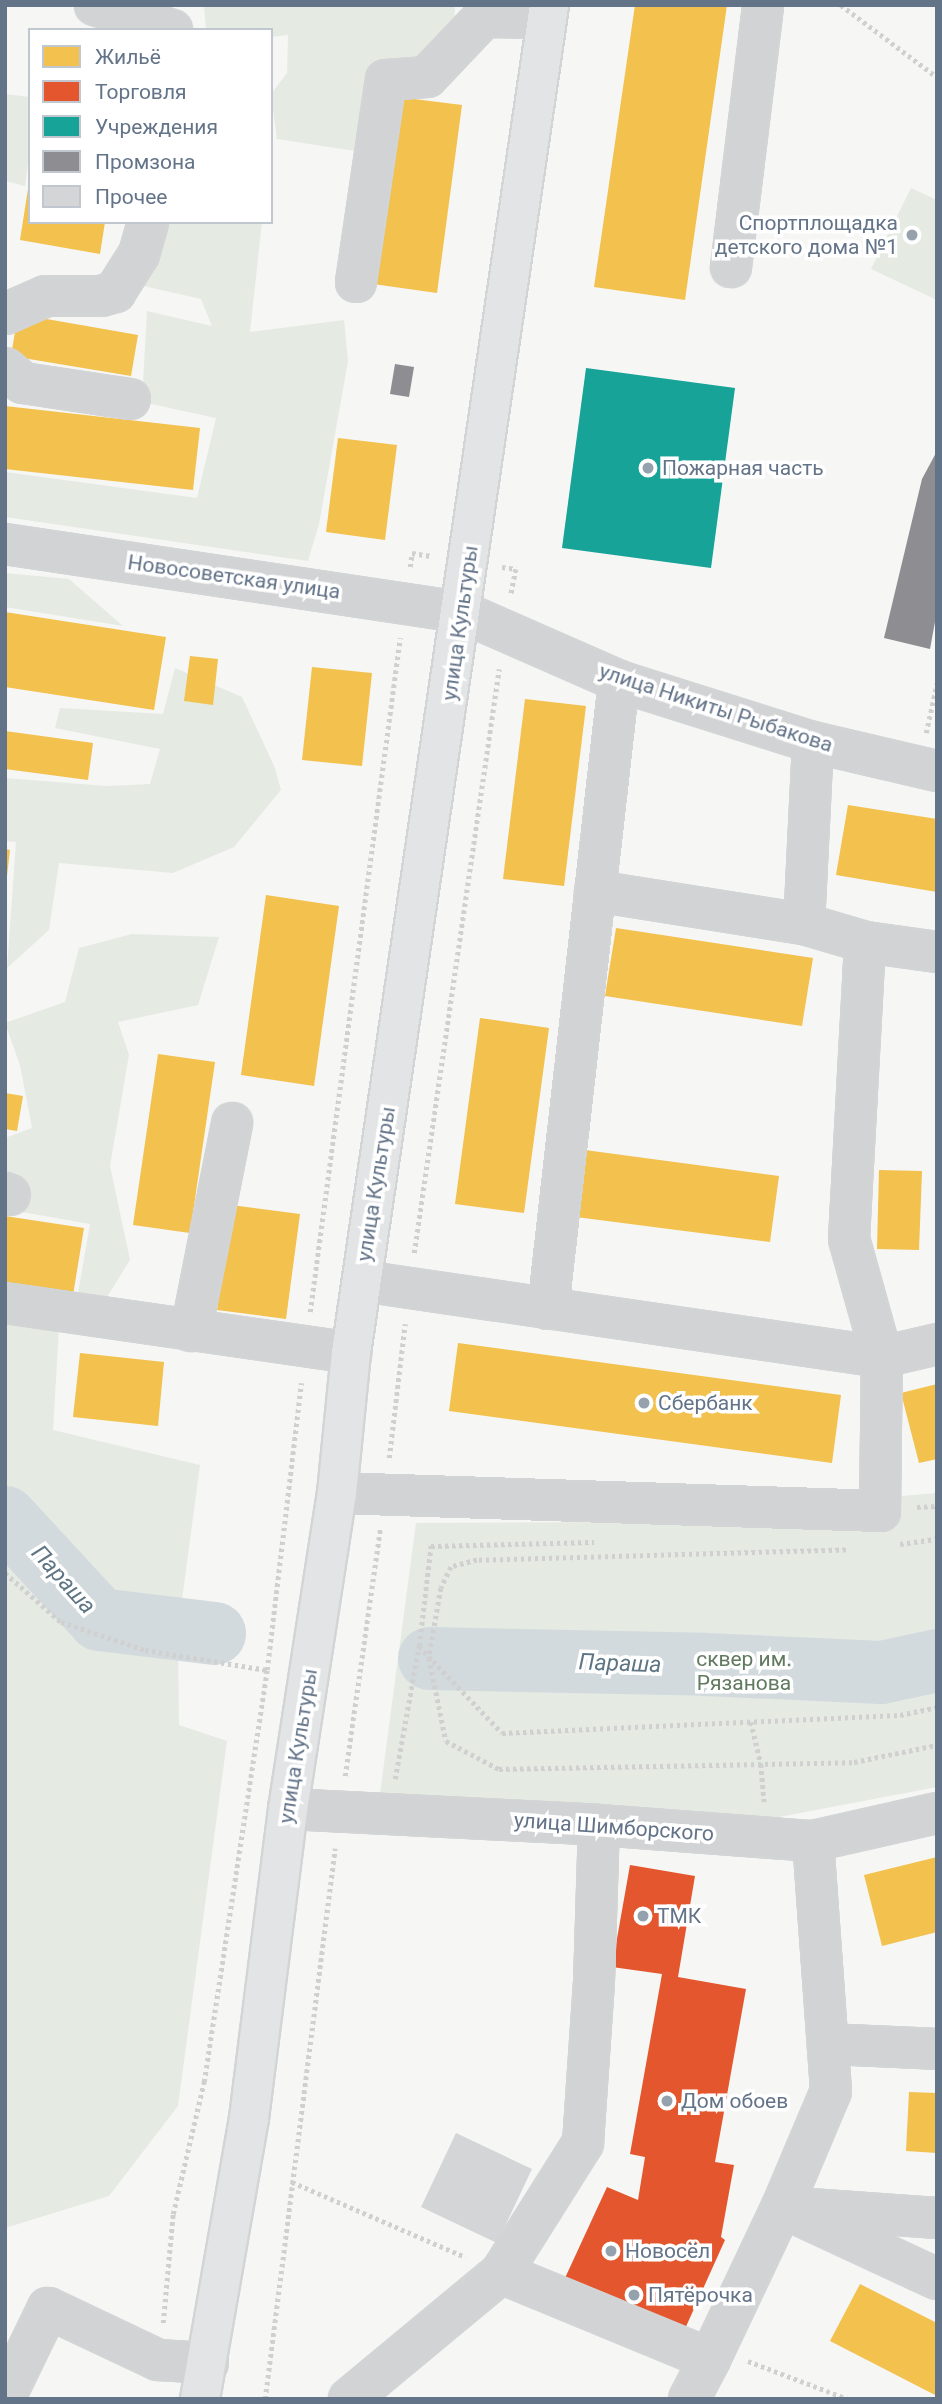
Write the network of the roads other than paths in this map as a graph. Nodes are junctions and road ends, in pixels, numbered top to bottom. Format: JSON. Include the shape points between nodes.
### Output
{"nodes":[{"id":1,"x":95,"y":5,"type":"edge"},
{"id":2,"x":763,"y":5,"type":"edge"},
{"id":3,"x":548,"y":11,"type":"edge"},
{"id":4,"x":166,"y":28,"type":"edge"},
{"id":5,"x":147,"y":224,"type":"edge"},
{"id":6,"x":731,"y":267,"type":"dead end"},
{"id":7,"x":356,"y":282,"type":"dead end"},
{"id":8,"x":5,"y":314,"type":"edge"},
{"id":9,"x":5,"y":369,"type":"edge"},
{"id":10,"x":130,"y":399,"type":"dead end"},
{"id":11,"x":5,"y":544,"type":"edge"},
{"id":12,"x":462,"y":612,"type":"junction"},
{"id":13,"x":619,"y":681,"type":"junction"},
{"id":14,"x":813,"y":742,"type":"junction"},
{"id":15,"x":928,"y":769,"type":"edge"},
{"id":16,"x":595,"y":891,"type":"junction"},
{"id":17,"x":804,"y":924,"type":"junction"},
{"id":18,"x":865,"y":942,"type":"junction"},
{"id":19,"x":937,"y":952,"type":"edge"},
{"id":20,"x":232,"y":1123,"type":"dead end"},
{"id":21,"x":362,"y":1281,"type":"junction"},
{"id":22,"x":5,"y":1303,"type":"edge"},
{"id":23,"x":548,"y":1308,"type":"junction"},
{"id":24,"x":191,"y":1331,"type":"junction"},
{"id":25,"x":937,"y":1343,"type":"edge"},
{"id":26,"x":351,"y":1353,"type":"junction"},
{"id":27,"x":882,"y":1357,"type":"junction"},
{"id":28,"x":337,"y":1493,"type":"junction"},
{"id":29,"x":288,"y":1809,"type":"junction"},
{"id":30,"x":937,"y":1813,"type":"edge"},
{"id":31,"x":599,"y":1825,"type":"junction"},
{"id":32,"x":813,"y":1841,"type":"junction"},
{"id":33,"x":828,"y":2044,"type":"junction"},
{"id":34,"x":937,"y":2049,"type":"edge"},
{"id":35,"x":782,"y":2207,"type":"junction"},
{"id":36,"x":937,"y":2218,"type":"edge"},
{"id":37,"x":501,"y":2273,"type":"junction"},
{"id":38,"x":937,"y":2279,"type":"edge"},
{"id":39,"x":712,"y":2354,"type":"junction"},
{"id":40,"x":206,"y":2387,"type":"edge"},
{"id":41,"x":5,"y":2397,"type":"edge"},
{"id":42,"x":349,"y":2399,"type":"edge"},
{"id":43,"x":689,"y":2399,"type":"edge"}],
"edges":[{"from":1,"to":4,"type":"street"},
{"from":2,"to":6,"type":"street"},
{"from":3,"to":7,"type":"street","via":[[484,17],[427,77],[386,80]]},
{"from":3,"to":12,"type":"main road","name":"улица Культуры"},
{"from":5,"to":8,"type":"street","via":[[139,254],[115,292],[46,296]]},
{"from":9,"to":10,"type":"street","via":[[23,383]]},
{"from":11,"to":12,"type":"street","name":"Новосоветская улица"},
{"from":12,"to":13,"type":"street","name":"улица Никиты Рыбакова"},
{"from":12,"to":21,"type":"main road","name":"улица Культуры"},
{"from":13,"to":14,"type":"street","name":"улица Никиты Рыбакова"},
{"from":13,"to":16,"type":"street"},
{"from":14,"to":15,"type":"street","name":"улица Никиты Рыбакова"},
{"from":14,"to":17,"type":"street"},
{"from":16,"to":17,"type":"street"},
{"from":16,"to":23,"type":"street"},
{"from":17,"to":18,"type":"street"},
{"from":18,"to":19,"type":"street"},
{"from":18,"to":27,"type":"street","via":[[849,1239]]},
{"from":20,"to":24,"type":"street"},
{"from":21,"to":23,"type":"street"},
{"from":21,"to":26,"type":"main road","name":"улица Культуры"},
{"from":22,"to":24,"type":"street"},
{"from":23,"to":27,"type":"street"},
{"from":24,"to":26,"type":"street"},
{"from":25,"to":27,"type":"street"},
{"from":26,"to":28,"type":"main road","name":"улица Культуры"},
{"from":27,"to":28,"type":"street","via":[[880,1511]]},
{"from":28,"to":29,"type":"main road","name":"улица Культуры"},
{"from":29,"to":31,"type":"street","name":"улица Шимборского"},
{"from":29,"to":40,"type":"main road","name":"улица Культуры","via":[[249,2118]]},
{"from":30,"to":32,"type":"street","name":"улица Шимборского"},
{"from":31,"to":32,"type":"street","name":"улица Шимборского"},
{"from":31,"to":37,"type":"street","via":[[583,2143]]},
{"from":32,"to":33,"type":"street"},
{"from":33,"to":34,"type":"street"},
{"from":33,"to":35,"type":"street","via":[[831,2091]]},
{"from":35,"to":36,"type":"street"},
{"from":35,"to":38,"type":"street"},
{"from":35,"to":39,"type":"street"},
{"from":37,"to":39,"type":"street"},
{"from":37,"to":42,"type":"street"},
{"from":39,"to":43,"type":"street"},
{"from":40,"to":41,"type":"street","via":[[48,2308]]}]}
